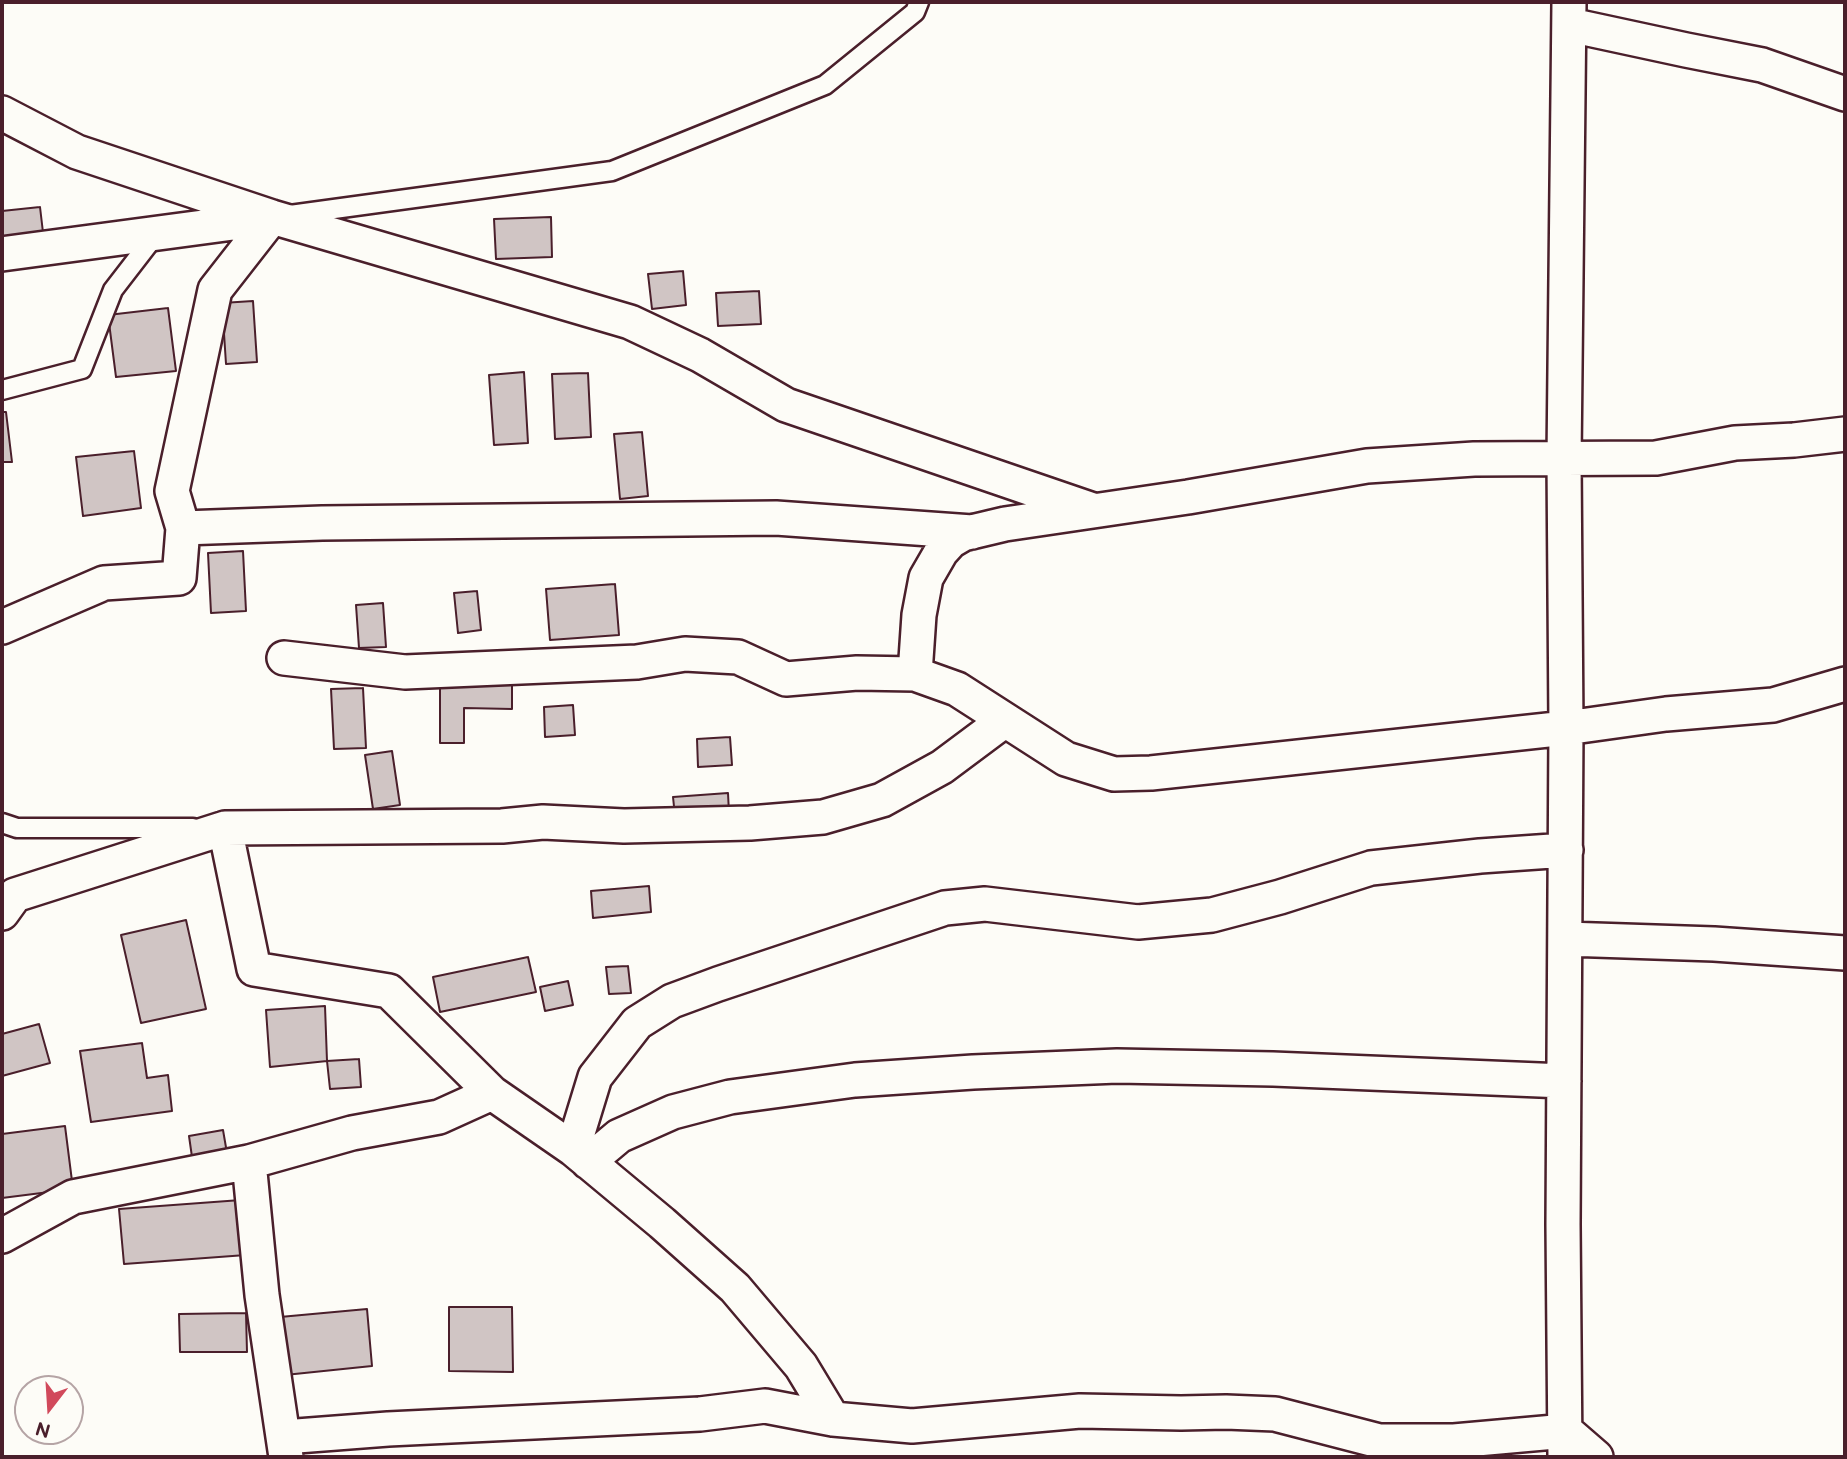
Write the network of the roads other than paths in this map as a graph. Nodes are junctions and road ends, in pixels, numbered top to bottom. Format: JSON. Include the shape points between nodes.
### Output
{"nodes":[{"id":1,"x":919,"y":2,"type":"edge"},
{"id":2,"x":1569,"y":13,"type":"edge"},
{"id":3,"x":1845,"y":94,"type":"edge"},
{"id":4,"x":2,"y":113,"type":"edge"},
{"id":5,"x":272,"y":217,"type":"junction"},
{"id":6,"x":157,"y":233,"type":"junction"},
{"id":7,"x":2,"y":254,"type":"edge"},
{"id":8,"x":2,"y":390,"type":"edge"},
{"id":9,"x":1845,"y":433,"type":"edge"},
{"id":10,"x":1564,"y":459,"type":"junction"},
{"id":11,"x":1093,"y":510,"type":"junction"},
{"id":12,"x":183,"y":528,"type":"junction"},
{"id":13,"x":972,"y":532,"type":"junction"},
{"id":14,"x":2,"y":627,"type":"edge"},
{"id":15,"x":284,"y":658,"type":"dead end"},
{"id":16,"x":915,"y":674,"type":"junction"},
{"id":17,"x":1845,"y":684,"type":"edge"},
{"id":18,"x":1005,"y":720,"type":"junction"},
{"id":19,"x":1566,"y":728,"type":"junction"},
{"id":20,"x":2,"y":823,"type":"edge"},
{"id":21,"x":225,"y":828,"type":"junction"},
{"id":22,"x":1566,"y":850,"type":"junction"},
{"id":23,"x":2,"y":913,"type":"edge"},
{"id":24,"x":1566,"y":939,"type":"junction"},
{"id":25,"x":1845,"y":953,"type":"edge"},
{"id":26,"x":1564,"y":1081,"type":"junction"},
{"id":27,"x":492,"y":1093,"type":"junction"},
{"id":28,"x":580,"y":1155,"type":"junction"},
{"id":29,"x":249,"y":1162,"type":"junction"},
{"id":30,"x":2,"y":1236,"type":"edge"},
{"id":31,"x":833,"y":1419,"type":"junction"},
{"id":32,"x":1565,"y":1444,"type":"edge"},
{"id":33,"x":285,"y":1447,"type":"edge"},
{"id":34,"x":1596,"y":1457,"type":"edge"}],
"edges":[{"from":1,"to":5,"type":"lane","via":[[915,12],[825,85],[612,171]]},
{"from":2,"to":3,"type":"street","via":[[1686,50],[1762,65]]},
{"from":2,"to":10,"type":"street"},
{"from":4,"to":5,"type":"street","via":[[77,152]]},
{"from":5,"to":6,"type":"street"},
{"from":5,"to":11,"type":"street","via":[[631,322],[786,405]]},
{"from":5,"to":12,"type":"street","via":[[215,290],[172,491]]},
{"from":6,"to":7,"type":"street"},
{"from":6,"to":8,"type":"lane","via":[[113,290],[82,369]]},
{"from":9,"to":10,"type":"street","via":[[1735,443],[1656,458]]},
{"from":10,"to":11,"type":"street","via":[[1474,458],[1367,466]]},
{"from":10,"to":19,"type":"street"},
{"from":11,"to":13,"type":"street"},
{"from":12,"to":13,"type":"street","via":[[776,518]]},
{"from":12,"to":14,"type":"street","via":[[179,578],[104,583]]},
{"from":13,"to":16,"type":"street","via":[[951,541],[926,578]]},
{"from":15,"to":16,"type":"street","via":[[405,672],[637,662],[685,654],[737,657],[786,679]]},
{"from":16,"to":18,"type":"street","via":[[957,689]]},
{"from":17,"to":19,"type":"street","via":[[1773,705]]},
{"from":18,"to":19,"type":"street","via":[[1066,759],[1114,774]]},
{"from":18,"to":21,"type":"street","via":[[942,767],[882,800],[824,817],[625,826],[542,822]]},
{"from":19,"to":22,"type":"street"},
{"from":20,"to":21,"type":"lane","via":[[18,828]]},
{"from":21,"to":23,"type":"street","via":[[15,895]]},
{"from":21,"to":27,"type":"street","via":[[254,970],[389,991]]},
{"from":22,"to":24,"type":"street"},
{"from":22,"to":28,"type":"street","via":[[1371,868],[1212,915],[1138,922],[985,904],[945,908],[672,1001],[637,1023],[595,1077]]},
{"from":24,"to":25,"type":"street"},
{"from":24,"to":26,"type":"street"},
{"from":26,"to":28,"type":"street","via":[[1117,1066],[855,1080],[730,1097],[673,1112]]},
{"from":26,"to":32,"type":"street"},
{"from":27,"to":28,"type":"street"},
{"from":27,"to":29,"type":"street","via":[[439,1117],[352,1133]]},
{"from":28,"to":31,"type":"street","via":[[736,1288],[801,1366]]},
{"from":29,"to":30,"type":"street","via":[[73,1197]]},
{"from":29,"to":33,"type":"street","via":[[262,1295]]},
{"from":31,"to":32,"type":"street","via":[[912,1426],[1080,1410],[1226,1412],[1275,1415],[1380,1441]]},
{"from":31,"to":33,"type":"street","via":[[765,1406],[700,1414],[388,1429]]},
{"from":32,"to":34,"type":"street"}]}
